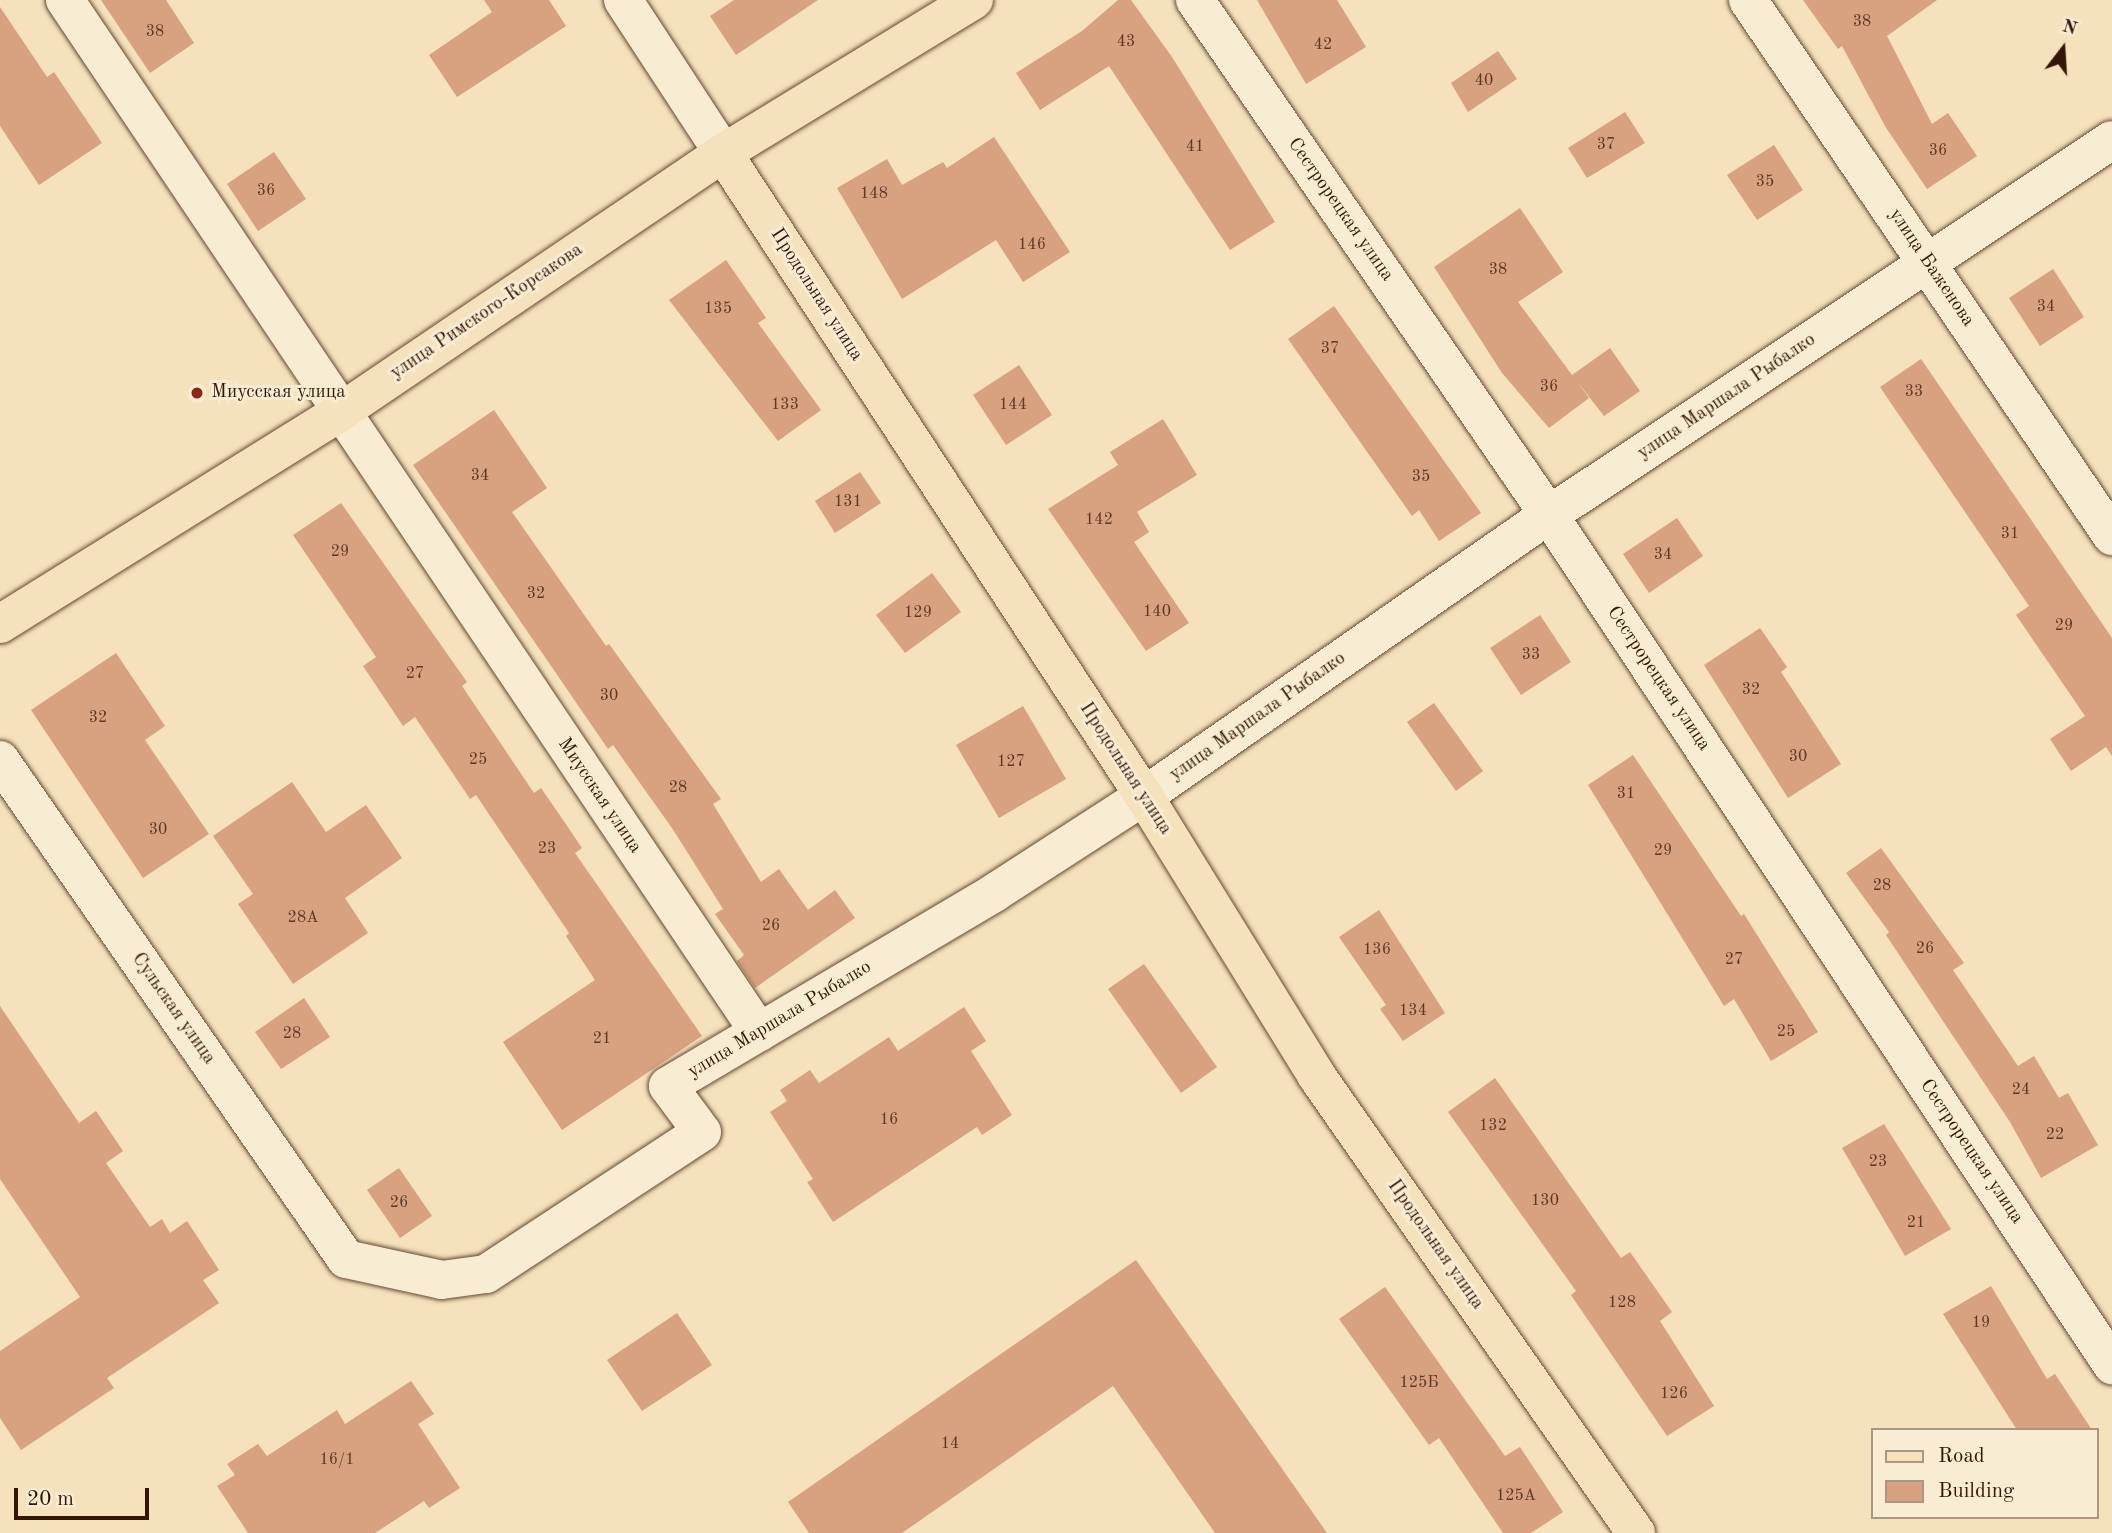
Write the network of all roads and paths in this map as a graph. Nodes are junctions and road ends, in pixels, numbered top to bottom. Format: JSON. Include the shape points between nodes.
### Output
{"nodes":[{"id":1,"x":65,"y":0,"type":"edge"},
{"id":2,"x":623,"y":0,"type":"edge"},
{"id":3,"x":974,"y":0,"type":"edge"},
{"id":4,"x":1195,"y":0,"type":"edge"},
{"id":5,"x":1748,"y":0,"type":"edge"},
{"id":6,"x":2112,"y":140,"type":"edge"},
{"id":7,"x":723,"y":153,"type":"junction"},
{"id":8,"x":1928,"y":264,"type":"junction"},
{"id":9,"x":339,"y":412,"type":"junction"},
{"id":10,"x":1549,"y":515,"type":"junction"},
{"id":11,"x":2112,"y":536,"type":"edge"},
{"id":12,"x":0,"y":624,"type":"edge"},
{"id":13,"x":0,"y":760,"type":"edge"},
{"id":14,"x":1144,"y":796,"type":"junction"},
{"id":15,"x":759,"y":1032,"type":"junction"},
{"id":16,"x":346,"y":1259,"type":"joint"},
{"id":17,"x":2112,"y":1365,"type":"edge"},
{"id":18,"x":1636,"y":1533,"type":"edge"}],
"edges":[{"from":1,"to":9,"type":"street","name":"Миусская улица"},
{"from":2,"to":7,"type":"street","name":"Продольная улица"},
{"from":3,"to":7,"type":"main road","name":"улица Римского-Корсакова"},
{"from":4,"to":10,"type":"street","name":"Сестрорецкая улица"},
{"from":5,"to":8,"type":"street","name":"улица Баженова"},
{"from":6,"to":8,"type":"street","name":"улица Маршала Рыбалко"},
{"from":7,"to":9,"type":"main road","name":"улица Римского-Корсакова"},
{"from":7,"to":14,"type":"main road","name":"Продольная улица"},
{"from":8,"to":10,"type":"street","name":"улица Маршала Рыбалко"},
{"from":8,"to":11,"type":"street","name":"улица Баженова"},
{"from":9,"to":12,"type":"main road","name":"улица Римского-Корсакова"},
{"from":9,"to":15,"type":"street","name":"Миусская улица"},
{"from":10,"to":14,"type":"street","name":"улица Маршала Рыбалко"},
{"from":10,"to":17,"type":"street","name":"Сестрорецкая улица"},
{"from":13,"to":16,"type":"street","name":"Сульская улица"},
{"from":14,"to":15,"type":"street","name":"улица Маршала Рыбалко","via":[[994,893]]},
{"from":14,"to":18,"type":"main road","name":"Продольная улица","via":[[1316,1075]]},
{"from":15,"to":16,"type":"street","name":"улица Маршала Рыбалко","via":[[668,1086],[702,1132],[486,1275],[442,1280]]}]}
